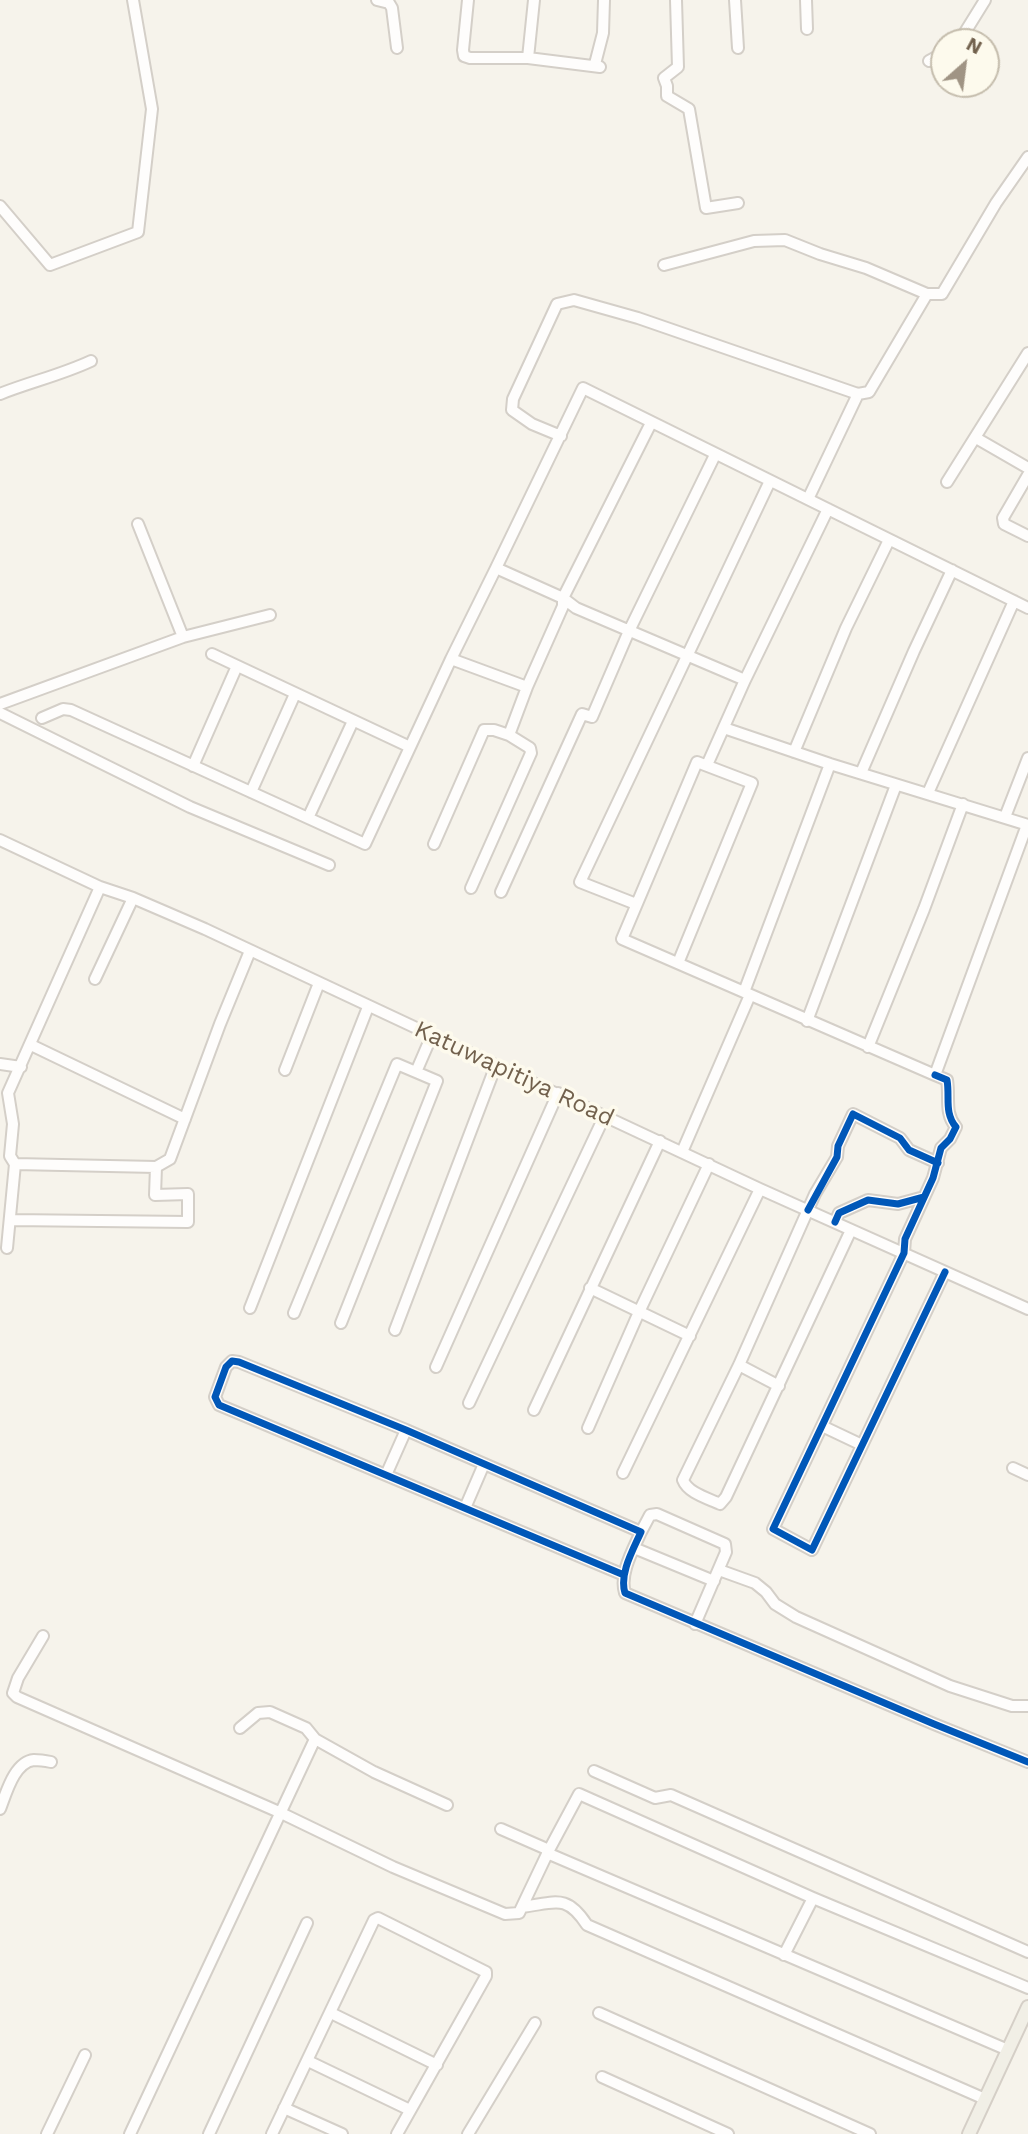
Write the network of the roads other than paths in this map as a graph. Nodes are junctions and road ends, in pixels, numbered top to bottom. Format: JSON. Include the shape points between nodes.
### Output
{"nodes":[{"id":1,"x":133,"y":0,"type":"edge"},
{"id":2,"x":377,"y":0,"type":"edge"},
{"id":3,"x":468,"y":0,"type":"edge"},
{"id":4,"x":534,"y":0,"type":"edge"},
{"id":5,"x":604,"y":0,"type":"edge"},
{"id":6,"x":676,"y":0,"type":"edge"},
{"id":7,"x":735,"y":0,"type":"edge"},
{"id":8,"x":806,"y":0,"type":"edge"},
{"id":9,"x":985,"y":0,"type":"edge"},
{"id":10,"x":968,"y":28,"type":"edge"},
{"id":11,"x":807,"y":29,"type":"dead end"},
{"id":12,"x":397,"y":48,"type":"dead end"},
{"id":13,"x":738,"y":48,"type":"dead end"},
{"id":14,"x":528,"y":58,"type":"junction"},
{"id":15,"x":1028,"y":157,"type":"edge"},
{"id":16,"x":738,"y":203,"type":"dead end"},
{"id":17,"x":0,"y":206,"type":"edge"},
{"id":18,"x":664,"y":265,"type":"dead end"},
{"id":19,"x":927,"y":294,"type":"junction"},
{"id":20,"x":1028,"y":353,"type":"edge"},
{"id":21,"x":91,"y":361,"type":"dead end"},
{"id":22,"x":0,"y":394,"type":"edge"},
{"id":23,"x":858,"y":394,"type":"junction"},
{"id":24,"x":651,"y":424,"type":"junction"},
{"id":25,"x":561,"y":436,"type":"junction"},
{"id":26,"x":976,"y":438,"type":"junction"},
{"id":27,"x":715,"y":455,"type":"junction"},
{"id":28,"x":1028,"y":468,"type":"edge"},
{"id":29,"x":1028,"y":475,"type":"edge"},
{"id":30,"x":770,"y":481,"type":"junction"},
{"id":31,"x":947,"y":482,"type":"dead end"},
{"id":32,"x":808,"y":499,"type":"junction"},
{"id":33,"x":828,"y":509,"type":"junction"},
{"id":34,"x":138,"y":524,"type":"dead end"},
{"id":35,"x":1028,"y":536,"type":"edge"},
{"id":36,"x":889,"y":540,"type":"junction"},
{"id":37,"x":496,"y":568,"type":"junction"},
{"id":38,"x":952,"y":570,"type":"junction"},
{"id":39,"x":563,"y":598,"type":"junction"},
{"id":40,"x":1014,"y":601,"type":"junction"},
{"id":41,"x":1028,"y":608,"type":"edge"},
{"id":42,"x":270,"y":615,"type":"dead end"},
{"id":43,"x":629,"y":631,"type":"junction"},
{"id":44,"x":183,"y":637,"type":"junction"},
{"id":45,"x":212,"y":654,"type":"dead end"},
{"id":46,"x":688,"y":657,"type":"junction"},
{"id":47,"x":451,"y":659,"type":"junction"},
{"id":48,"x":237,"y":666,"type":"junction"},
{"id":49,"x":745,"y":680,"type":"junction"},
{"id":50,"x":527,"y":687,"type":"junction"},
{"id":51,"x":295,"y":694,"type":"junction"},
{"id":52,"x":0,"y":704,"type":"edge"},
{"id":53,"x":0,"y":713,"type":"edge"},
{"id":54,"x":42,"y":718,"type":"dead end"},
{"id":55,"x":353,"y":721,"type":"junction"},
{"id":56,"x":724,"y":728,"type":"junction"},
{"id":57,"x":509,"y":735,"type":"junction"},
{"id":58,"x":410,"y":747,"type":"junction"},
{"id":59,"x":794,"y":752,"type":"junction"},
{"id":60,"x":1028,"y":758,"type":"edge"},
{"id":61,"x":830,"y":764,"type":"junction"},
{"id":62,"x":707,"y":765,"type":"junction"},
{"id":63,"x":193,"y":766,"type":"junction"},
{"id":64,"x":861,"y":773,"type":"junction"},
{"id":65,"x":897,"y":785,"type":"junction"},
{"id":66,"x":251,"y":792,"type":"junction"},
{"id":67,"x":928,"y":793,"type":"junction"},
{"id":68,"x":963,"y":804,"type":"junction"},
{"id":69,"x":1005,"y":817,"type":"junction"},
{"id":70,"x":308,"y":818,"type":"junction"},
{"id":71,"x":1027,"y":825,"type":"edge"},
{"id":72,"x":0,"y":840,"type":"edge"},
{"id":73,"x":434,"y":844,"type":"dead end"},
{"id":74,"x":328,"y":864,"type":"dead end"},
{"id":75,"x":100,"y":887,"type":"junction"},
{"id":76,"x":471,"y":888,"type":"dead end"},
{"id":77,"x":501,"y":891,"type":"dead end"},
{"id":78,"x":133,"y":898,"type":"junction"},
{"id":79,"x":636,"y":904,"type":"junction"},
{"id":80,"x":250,"y":951,"type":"junction"},
{"id":81,"x":678,"y":963,"type":"junction"},
{"id":82,"x":95,"y":979,"type":"dead end"},
{"id":83,"x":319,"y":983,"type":"junction"},
{"id":84,"x":747,"y":994,"type":"junction"},
{"id":85,"x":368,"y":1007,"type":"junction"},
{"id":86,"x":807,"y":1021,"type":"junction"},
{"id":87,"x":432,"y":1035,"type":"junction"},
{"id":88,"x":31,"y":1045,"type":"junction"},
{"id":89,"x":868,"y":1047,"type":"junction"},
{"id":90,"x":0,"y":1064,"type":"edge"},
{"id":91,"x":496,"y":1065,"type":"junction"},
{"id":92,"x":21,"y":1067,"type":"junction"},
{"id":93,"x":285,"y":1070,"type":"dead end"},
{"id":94,"x":416,"y":1072,"type":"junction"},
{"id":95,"x":935,"y":1075,"type":"junction"},
{"id":96,"x":4,"y":1093,"type":"edge"},
{"id":97,"x":558,"y":1093,"type":"junction"},
{"id":98,"x":605,"y":1115,"type":"junction"},
{"id":99,"x":185,"y":1119,"type":"junction"},
{"id":100,"x":660,"y":1141,"type":"junction"},
{"id":101,"x":682,"y":1152,"type":"junction"},
{"id":102,"x":8,"y":1158,"type":"edge"},
{"id":103,"x":938,"y":1163,"type":"junction"},
{"id":104,"x":709,"y":1164,"type":"junction"},
{"id":105,"x":156,"y":1167,"type":"junction"},
{"id":106,"x":760,"y":1189,"type":"junction"},
{"id":107,"x":924,"y":1197,"type":"junction"},
{"id":108,"x":808,"y":1210,"type":"junction"},
{"id":109,"x":7,"y":1214,"type":"edge"},
{"id":110,"x":835,"y":1222,"type":"junction"},
{"id":111,"x":852,"y":1230,"type":"junction"},
{"id":112,"x":7,"y":1248,"type":"dead end"},
{"id":113,"x":904,"y":1253,"type":"junction"},
{"id":114,"x":945,"y":1272,"type":"junction"},
{"id":115,"x":590,"y":1288,"type":"junction"},
{"id":116,"x":250,"y":1308,"type":"dead end"},
{"id":117,"x":1028,"y":1309,"type":"edge"},
{"id":118,"x":639,"y":1311,"type":"junction"},
{"id":119,"x":294,"y":1313,"type":"dead end"},
{"id":120,"x":341,"y":1323,"type":"dead end"},
{"id":121,"x":395,"y":1330,"type":"dead end"},
{"id":122,"x":690,"y":1336,"type":"junction"},
{"id":123,"x":739,"y":1365,"type":"junction"},
{"id":124,"x":436,"y":1367,"type":"dead end"},
{"id":125,"x":779,"y":1386,"type":"junction"},
{"id":126,"x":469,"y":1403,"type":"dead end"},
{"id":127,"x":534,"y":1410,"type":"dead end"},
{"id":128,"x":822,"y":1426,"type":"junction"},
{"id":129,"x":588,"y":1428,"type":"dead end"},
{"id":130,"x":406,"y":1430,"type":"junction"},
{"id":131,"x":862,"y":1445,"type":"junction"},
{"id":132,"x":484,"y":1464,"type":"junction"},
{"id":133,"x":1013,"y":1468,"type":"dead end"},
{"id":134,"x":623,"y":1472,"type":"dead end"},
{"id":135,"x":386,"y":1475,"type":"junction"},
{"id":136,"x":1028,"y":1475,"type":"edge"},
{"id":137,"x":465,"y":1507,"type":"junction"},
{"id":138,"x":641,"y":1531,"type":"junction"},
{"id":139,"x":634,"y":1548,"type":"junction"},
{"id":140,"x":719,"y":1570,"type":"junction"},
{"id":141,"x":624,"y":1575,"type":"junction"},
{"id":142,"x":714,"y":1581,"type":"junction"},
{"id":143,"x":695,"y":1624,"type":"junction"},
{"id":144,"x":43,"y":1636,"type":"dead end"},
{"id":145,"x":1028,"y":1706,"type":"edge"},
{"id":146,"x":240,"y":1728,"type":"dead end"},
{"id":147,"x":315,"y":1739,"type":"junction"},
{"id":148,"x":51,"y":1762,"type":"dead end"},
{"id":149,"x":1028,"y":1762,"type":"edge"},
{"id":150,"x":594,"y":1771,"type":"dead end"},
{"id":151,"x":447,"y":1805,"type":"dead end"},
{"id":152,"x":0,"y":1809,"type":"edge"},
{"id":153,"x":279,"y":1812,"type":"junction"},
{"id":154,"x":500,"y":1829,"type":"dead end"},
{"id":155,"x":548,"y":1852,"type":"junction"},
{"id":156,"x":813,"y":1898,"type":"junction"},
{"id":157,"x":522,"y":1907,"type":"junction"},
{"id":158,"x":307,"y":1923,"type":"dead end"},
{"id":159,"x":1028,"y":1952,"type":"edge"},
{"id":160,"x":784,"y":1955,"type":"junction"},
{"id":161,"x":1028,"y":1987,"type":"edge"},
{"id":162,"x":1028,"y":2007,"type":"edge"},
{"id":163,"x":331,"y":2013,"type":"junction"},
{"id":164,"x":599,"y":2013,"type":"dead end"},
{"id":165,"x":535,"y":2023,"type":"dead end"},
{"id":166,"x":1008,"y":2050,"type":"junction"},
{"id":167,"x":85,"y":2055,"type":"dead end"},
{"id":168,"x":308,"y":2061,"type":"junction"},
{"id":169,"x":437,"y":2065,"type":"junction"},
{"id":170,"x":602,"y":2077,"type":"dead end"},
{"id":171,"x":985,"y":2099,"type":"junction"},
{"id":172,"x":284,"y":2108,"type":"junction"},
{"id":173,"x":410,"y":2110,"type":"junction"},
{"id":174,"x":47,"y":2134,"type":"edge"},
{"id":175,"x":130,"y":2134,"type":"edge"},
{"id":176,"x":209,"y":2134,"type":"edge"},
{"id":177,"x":272,"y":2134,"type":"edge"},
{"id":178,"x":342,"y":2134,"type":"edge"},
{"id":179,"x":397,"y":2134,"type":"edge"},
{"id":180,"x":468,"y":2134,"type":"edge"},
{"id":181,"x":728,"y":2134,"type":"edge"},
{"id":182,"x":870,"y":2134,"type":"edge"},
{"id":183,"x":969,"y":2134,"type":"edge"}],
"edges":[{"from":1,"to":17,"type":"street","via":[[152,109],[138,232],[50,265]]},
{"from":2,"to":12,"type":"street","via":[[389,3]]},
{"from":3,"to":14,"type":"street","via":[[464,56]]},
{"from":4,"to":14,"type":"street"},
{"from":5,"to":14,"type":"street","via":[[603,33],[594,64],[600,67]]},
{"from":6,"to":16,"type":"street","via":[[678,67],[664,78],[667,96],[689,109],[706,208]]},
{"from":7,"to":13,"type":"street"},
{"from":8,"to":11,"type":"street"},
{"from":9,"to":10,"type":"street"},
{"from":15,"to":19,"type":"street","via":[[942,294]]},
{"from":18,"to":19,"type":"street","via":[[754,241],[785,240]]},
{"from":19,"to":23,"type":"street","via":[[869,392]]},
{"from":20,"to":26,"type":"street"},
{"from":21,"to":22,"type":"street"},
{"from":23,"to":25,"type":"street","via":[[574,300],[557,304],[513,399],[512,410]]},
{"from":23,"to":32,"type":"street"},
{"from":24,"to":25,"type":"street","via":[[583,388]]},
{"from":24,"to":27,"type":"street"},
{"from":24,"to":39,"type":"street"},
{"from":25,"to":37,"type":"street"},
{"from":26,"to":28,"type":"street"},
{"from":26,"to":31,"type":"street"},
{"from":27,"to":30,"type":"street"},
{"from":27,"to":43,"type":"street"},
{"from":29,"to":35,"type":"street","via":[[1003,518],[1004,524]]},
{"from":30,"to":32,"type":"street"},
{"from":30,"to":46,"type":"street"},
{"from":32,"to":33,"type":"street"},
{"from":33,"to":36,"type":"street"},
{"from":33,"to":49,"type":"street"},
{"from":34,"to":44,"type":"street"},
{"from":36,"to":38,"type":"street"},
{"from":36,"to":59,"type":"street"},
{"from":37,"to":39,"type":"street"},
{"from":37,"to":47,"type":"street"},
{"from":38,"to":40,"type":"street"},
{"from":38,"to":64,"type":"street"},
{"from":39,"to":43,"type":"street"},
{"from":39,"to":50,"type":"street"},
{"from":40,"to":41,"type":"street"},
{"from":40,"to":67,"type":"street"},
{"from":42,"to":44,"type":"street"},
{"from":43,"to":46,"type":"street"},
{"from":43,"to":77,"type":"street","via":[[592,717],[582,714]]},
{"from":44,"to":52,"type":"street"},
{"from":45,"to":48,"type":"street"},
{"from":46,"to":49,"type":"street"},
{"from":46,"to":79,"type":"street","via":[[580,882]]},
{"from":47,"to":50,"type":"street"},
{"from":47,"to":58,"type":"street"},
{"from":48,"to":51,"type":"street"},
{"from":48,"to":63,"type":"street"},
{"from":49,"to":56,"type":"street"},
{"from":50,"to":57,"type":"street"},
{"from":51,"to":55,"type":"street"},
{"from":51,"to":66,"type":"street"},
{"from":53,"to":74,"type":"street","via":[[190,807]]},
{"from":54,"to":63,"type":"street","via":[[71,710]]},
{"from":55,"to":58,"type":"street"},
{"from":55,"to":70,"type":"street"},
{"from":56,"to":59,"type":"street"},
{"from":56,"to":62,"type":"street"},
{"from":57,"to":73,"type":"street","via":[[484,730]]},
{"from":57,"to":76,"type":"street","via":[[531,753]]},
{"from":58,"to":70,"type":"street","via":[[365,844]]},
{"from":59,"to":61,"type":"street"},
{"from":60,"to":69,"type":"street"},
{"from":61,"to":64,"type":"street"},
{"from":61,"to":84,"type":"street"},
{"from":62,"to":79,"type":"street","via":[[697,762]]},
{"from":62,"to":81,"type":"street","via":[[752,783]]},
{"from":63,"to":66,"type":"street"},
{"from":64,"to":65,"type":"street"},
{"from":65,"to":67,"type":"street"},
{"from":65,"to":86,"type":"street"},
{"from":66,"to":70,"type":"street"},
{"from":67,"to":68,"type":"street"},
{"from":68,"to":69,"type":"street"},
{"from":68,"to":89,"type":"street"},
{"from":69,"to":71,"type":"street"},
{"from":71,"to":95,"type":"street"},
{"from":72,"to":75,"type":"street","name":"Katuwapitiya Road"},
{"from":75,"to":78,"type":"street","name":"Katuwapitiya Road"},
{"from":75,"to":88,"type":"street"},
{"from":78,"to":80,"type":"street","name":"Katuwapitiya Road"},
{"from":78,"to":82,"type":"street"},
{"from":79,"to":81,"type":"street","via":[[622,939]]},
{"from":80,"to":83,"type":"street","name":"Katuwapitiya Road"},
{"from":80,"to":99,"type":"street"},
{"from":81,"to":84,"type":"street"},
{"from":83,"to":85,"type":"street","name":"Katuwapitiya Road"},
{"from":83,"to":93,"type":"street"},
{"from":84,"to":86,"type":"street"},
{"from":84,"to":101,"type":"street"},
{"from":85,"to":87,"type":"street","name":"Katuwapitiya Road"},
{"from":85,"to":116,"type":"street"},
{"from":86,"to":89,"type":"street"},
{"from":87,"to":91,"type":"street","name":"Katuwapitiya Road"},
{"from":87,"to":94,"type":"street"},
{"from":88,"to":92,"type":"street"},
{"from":88,"to":99,"type":"street"},
{"from":89,"to":95,"type":"street"},
{"from":90,"to":92,"type":"street"},
{"from":91,"to":97,"type":"street","name":"Katuwapitiya Road"},
{"from":91,"to":121,"type":"street"},
{"from":92,"to":96,"type":"street"},
{"from":94,"to":119,"type":"street","via":[[397,1064]]},
{"from":94,"to":120,"type":"street","via":[[437,1081]]},
{"from":95,"to":103,"type":"street","via":[[947,1080],[947,1107],[956,1127],[941,1148]]},
{"from":96,"to":102,"type":"street","via":[[13,1124]]},
{"from":97,"to":98,"type":"street","name":"Katuwapitiya Road"},
{"from":97,"to":124,"type":"street"},
{"from":98,"to":100,"type":"street","name":"Katuwapitiya Road"},
{"from":98,"to":126,"type":"street"},
{"from":99,"to":105,"type":"street","via":[[170,1159]]},
{"from":100,"to":101,"type":"street","name":"Katuwapitiya Road"},
{"from":100,"to":115,"type":"street"},
{"from":101,"to":104,"type":"street","name":"Katuwapitiya Road"},
{"from":102,"to":105,"type":"street"},
{"from":102,"to":109,"type":"street"},
{"from":103,"to":107,"type":"street"},
{"from":103,"to":108,"type":"street","via":[[853,1114],[837,1157]]},
{"from":104,"to":106,"type":"street","name":"Katuwapitiya Road"},
{"from":104,"to":118,"type":"street"},
{"from":105,"to":109,"type":"street","via":[[155,1195],[188,1194],[188,1222]]},
{"from":106,"to":108,"type":"street","name":"Katuwapitiya Road"},
{"from":106,"to":122,"type":"street"},
{"from":107,"to":110,"type":"street","via":[[890,1205],[868,1200],[839,1213]]},
{"from":107,"to":113,"type":"street","via":[[905,1239]]},
{"from":108,"to":110,"type":"street","name":"Katuwapitiya Road"},
{"from":108,"to":123,"type":"street"},
{"from":109,"to":112,"type":"street"},
{"from":110,"to":111,"type":"street","name":"Katuwapitiya Road"},
{"from":111,"to":113,"type":"street","name":"Katuwapitiya Road"},
{"from":111,"to":125,"type":"street"},
{"from":113,"to":114,"type":"street","name":"Katuwapitiya Road"},
{"from":113,"to":128,"type":"street"},
{"from":114,"to":117,"type":"street","name":"Katuwapitiya Road"},
{"from":114,"to":131,"type":"street"},
{"from":115,"to":118,"type":"street"},
{"from":115,"to":127,"type":"street"},
{"from":118,"to":122,"type":"street"},
{"from":118,"to":129,"type":"street"},
{"from":122,"to":134,"type":"street"},
{"from":123,"to":125,"type":"street"},
{"from":123,"to":125,"type":"street","via":[[682,1480],[704,1497],[720,1504],[726,1497]]},
{"from":128,"to":131,"type":"street"},
{"from":128,"to":131,"type":"street","via":[[773,1529],[812,1550]]},
{"from":130,"to":132,"type":"street"},
{"from":130,"to":135,"type":"street"},
{"from":130,"to":135,"type":"street","via":[[239,1362],[226,1367],[215,1397],[219,1405]]},
{"from":132,"to":137,"type":"street"},
{"from":132,"to":138,"type":"street"},
{"from":133,"to":136,"type":"street"},
{"from":135,"to":137,"type":"street"},
{"from":137,"to":141,"type":"street"},
{"from":138,"to":139,"type":"street"},
{"from":138,"to":140,"type":"street","via":[[650,1515],[657,1514],[723,1543],[726,1552]]},
{"from":139,"to":141,"type":"street"},
{"from":139,"to":142,"type":"street"},
{"from":140,"to":142,"type":"street"},
{"from":140,"to":145,"type":"street","via":[[755,1584],[796,1617],[950,1686],[1012,1706]]},
{"from":141,"to":143,"type":"street","via":[[625,1593]]},
{"from":142,"to":143,"type":"street"},
{"from":143,"to":149,"type":"street"},
{"from":144,"to":153,"type":"street","via":[[18,1678],[13,1693],[17,1697]]},
{"from":146,"to":147,"type":"street","via":[[258,1713],[270,1712],[306,1728]]},
{"from":147,"to":151,"type":"street"},
{"from":147,"to":153,"type":"street"},
{"from":148,"to":152,"type":"street","via":[[24,1764],[10,1782]]},
{"from":150,"to":159,"type":"street","via":[[655,1798],[671,1795]]},
{"from":153,"to":157,"type":"street","via":[[505,1914],[519,1913]]},
{"from":153,"to":175,"type":"street"},
{"from":154,"to":155,"type":"street"},
{"from":155,"to":156,"type":"street","via":[[579,1794]]},
{"from":155,"to":157,"type":"street"},
{"from":155,"to":160,"type":"street"},
{"from":156,"to":160,"type":"street"},
{"from":156,"to":161,"type":"street"},
{"from":157,"to":171,"type":"street","via":[[567,1903],[587,1925]]},
{"from":158,"to":176,"type":"street"},
{"from":160,"to":166,"type":"street"},
{"from":162,"to":166,"type":"main road"},
{"from":163,"to":168,"type":"street"},
{"from":163,"to":169,"type":"street"},
{"from":163,"to":169,"type":"street","via":[[378,1918],[486,1972]]},
{"from":164,"to":182,"type":"street"},
{"from":165,"to":180,"type":"street"},
{"from":166,"to":171,"type":"main road"},
{"from":167,"to":174,"type":"street"},
{"from":168,"to":172,"type":"street"},
{"from":168,"to":173,"type":"street"},
{"from":169,"to":173,"type":"street"},
{"from":170,"to":181,"type":"street"},
{"from":171,"to":183,"type":"main road"},
{"from":172,"to":177,"type":"street"},
{"from":172,"to":178,"type":"street"},
{"from":173,"to":179,"type":"street"}]}
